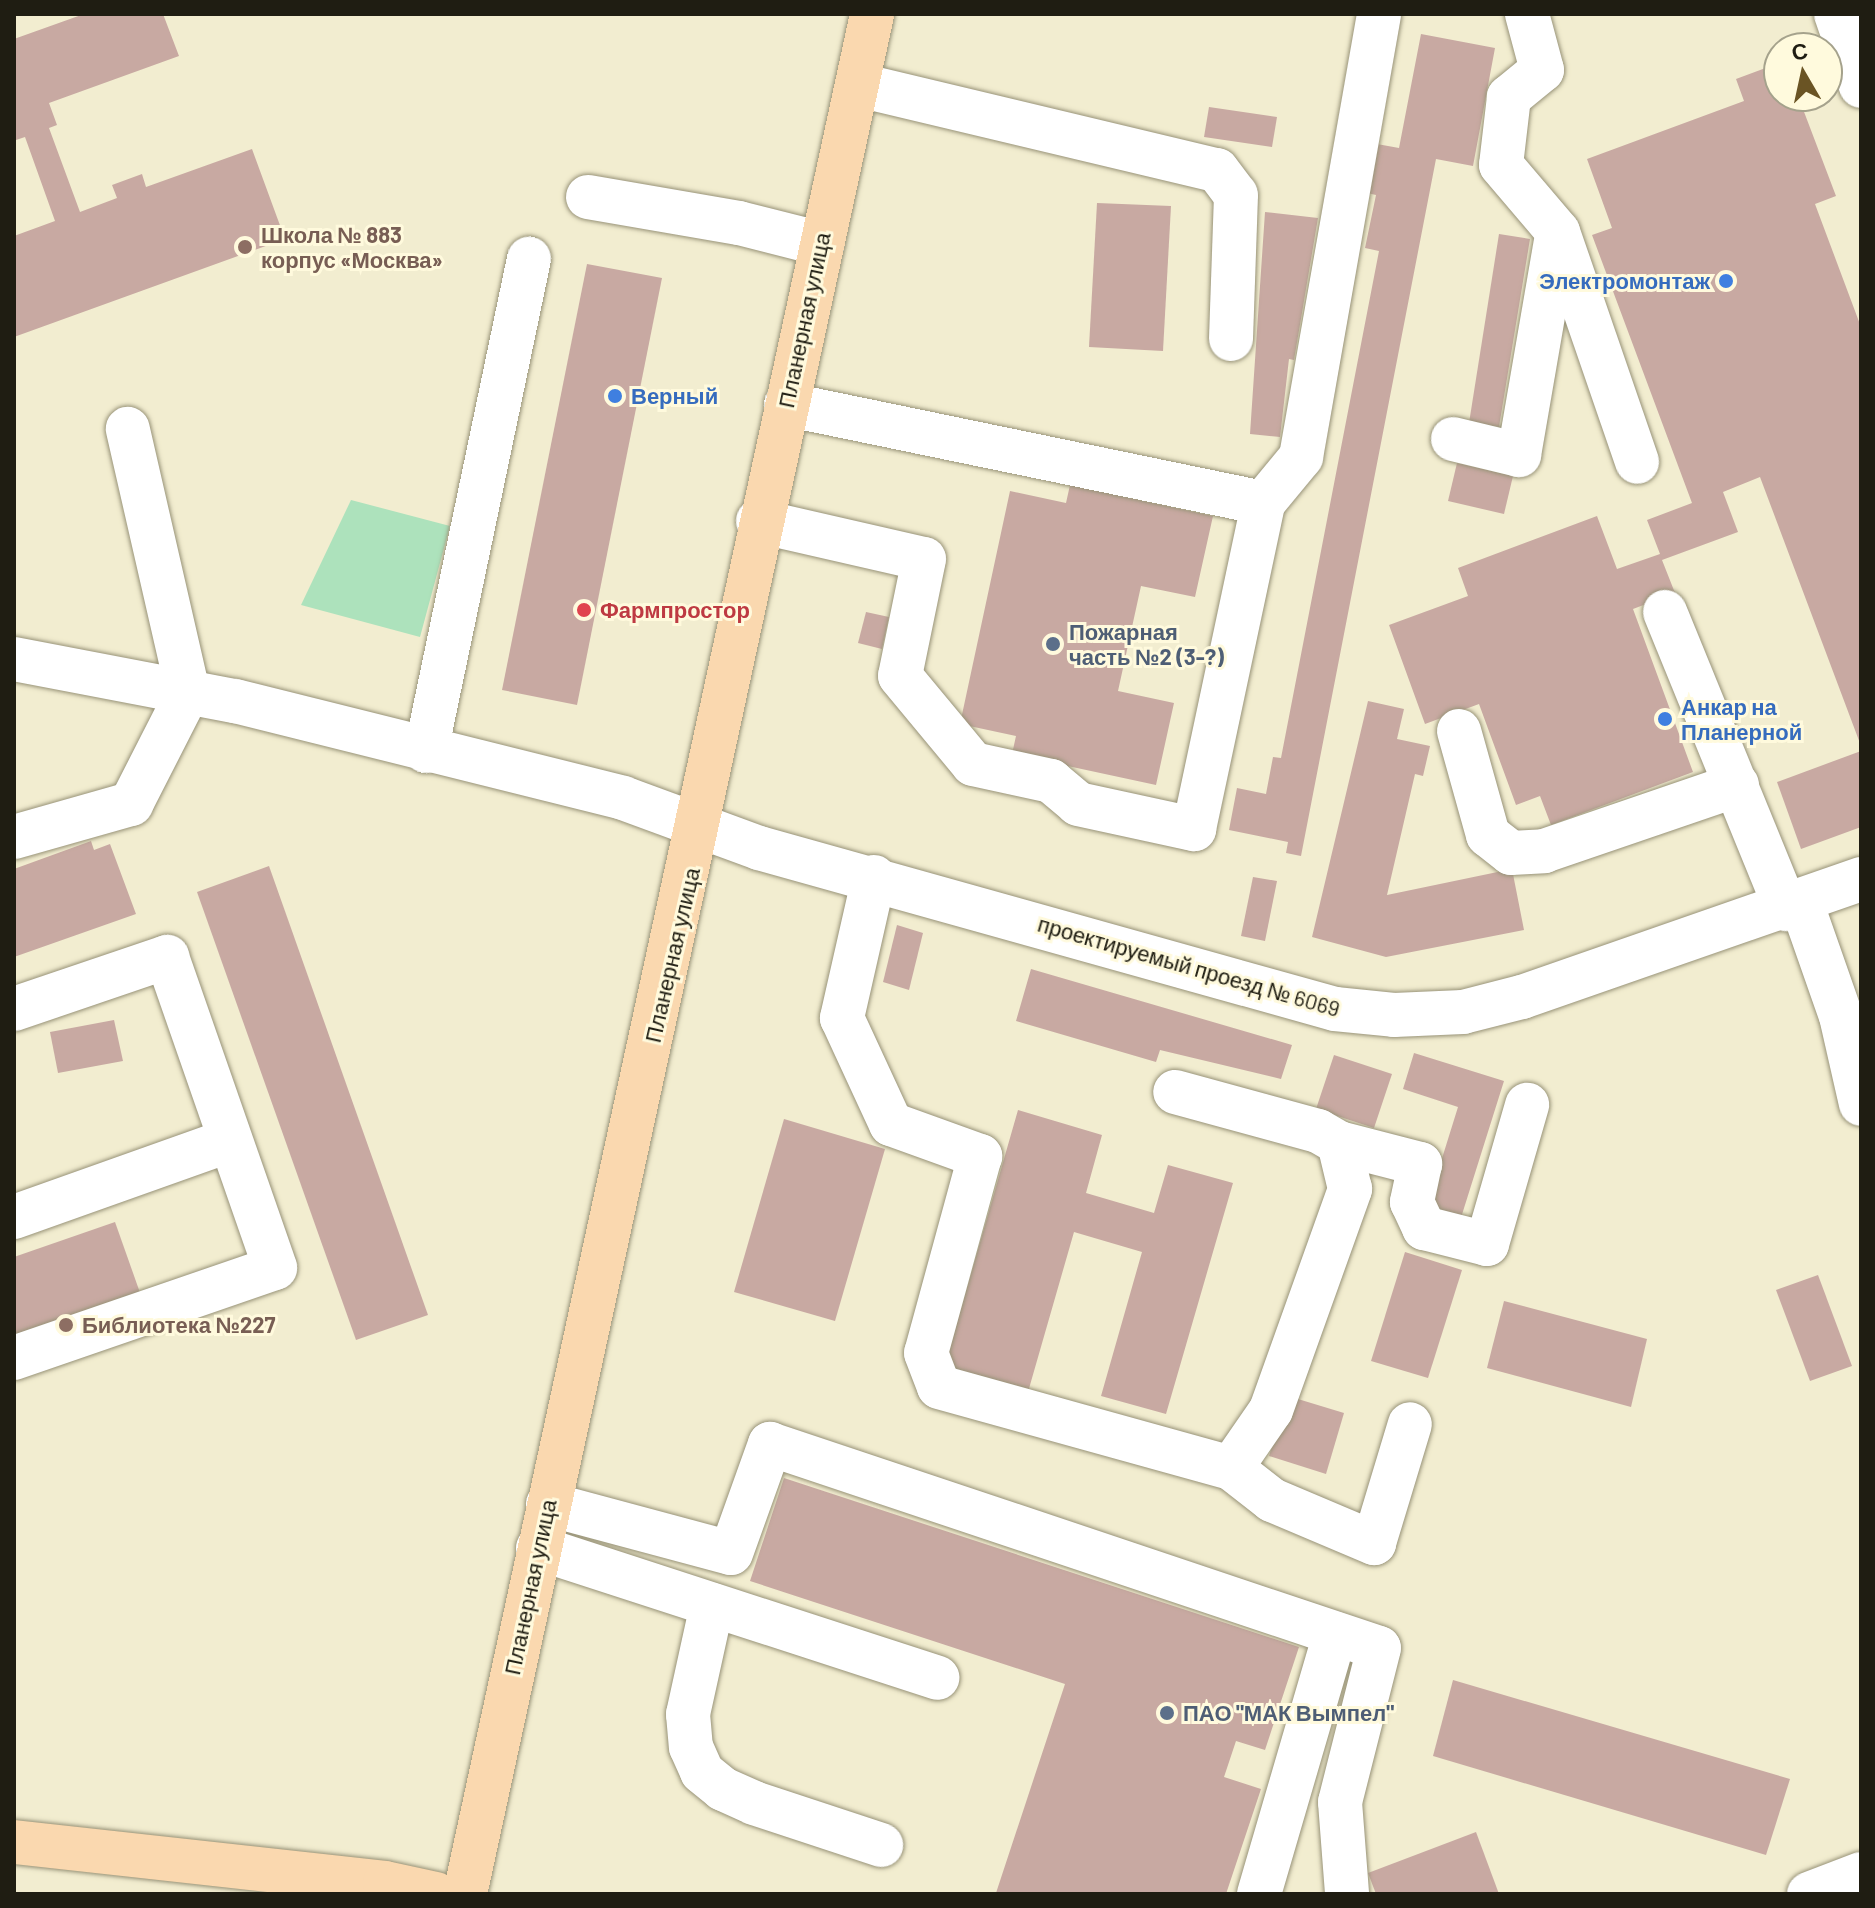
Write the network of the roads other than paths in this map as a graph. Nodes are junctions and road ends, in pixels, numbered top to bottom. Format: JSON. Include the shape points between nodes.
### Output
{"nodes":[{"id":1,"x":872,"y":14,"type":"edge"},
{"id":2,"x":1379,"y":14,"type":"edge"},
{"id":3,"x":1527,"y":14,"type":"edge"},
{"id":4,"x":1836,"y":14,"type":"edge"},
{"id":5,"x":859,"y":85,"type":"junction"},
{"id":6,"x":1861,"y":86,"type":"edge"},
{"id":7,"x":588,"y":197,"type":"dead end"},
{"id":8,"x":1558,"y":232,"type":"junction"},
{"id":9,"x":822,"y":244,"type":"junction"},
{"id":10,"x":529,"y":259,"type":"dead end"},
{"id":11,"x":1231,"y":339,"type":"dead end"},
{"id":12,"x":786,"y":404,"type":"junction"},
{"id":13,"x":128,"y":429,"type":"dead end"},
{"id":14,"x":1453,"y":439,"type":"dead end"},
{"id":15,"x":1637,"y":462,"type":"dead end"},
{"id":16,"x":1263,"y":503,"type":"junction"},
{"id":17,"x":758,"y":521,"type":"junction"},
{"id":18,"x":1665,"y":612,"type":"dead end"},
{"id":19,"x":14,"y":659,"type":"edge"},
{"id":20,"x":188,"y":692,"type":"junction"},
{"id":21,"x":1459,"y":731,"type":"dead end"},
{"id":22,"x":426,"y":751,"type":"junction"},
{"id":23,"x":1737,"y":785,"type":"junction"},
{"id":24,"x":700,"y":826,"type":"junction"},
{"id":25,"x":14,"y":837,"type":"edge"},
{"id":26,"x":874,"y":877,"type":"junction"},
{"id":27,"x":1861,"y":879,"type":"edge"},
{"id":28,"x":1794,"y":905,"type":"junction"},
{"id":29,"x":14,"y":1009,"type":"edge"},
{"id":30,"x":1175,"y":1092,"type":"dead end"},
{"id":31,"x":1861,"y":1104,"type":"edge"},
{"id":32,"x":1527,"y":1105,"type":"dead end"},
{"id":33,"x":230,"y":1140,"type":"junction"},
{"id":34,"x":1339,"y":1143,"type":"junction"},
{"id":35,"x":14,"y":1217,"type":"edge"},
{"id":36,"x":14,"y":1358,"type":"edge"},
{"id":37,"x":1410,"y":1424,"type":"dead end"},
{"id":38,"x":1231,"y":1468,"type":"junction"},
{"id":39,"x":548,"y":1504,"type":"junction"},
{"id":40,"x":538,"y":1548,"type":"junction"},
{"id":41,"x":712,"y":1605,"type":"junction"},
{"id":42,"x":1335,"y":1634,"type":"junction"},
{"id":43,"x":937,"y":1678,"type":"dead end"},
{"id":44,"x":14,"y":1842,"type":"edge"},
{"id":45,"x":881,"y":1845,"type":"dead end"},
{"id":46,"x":1861,"y":1874,"type":"edge"},
{"id":47,"x":436,"y":1894,"type":"edge"},
{"id":48,"x":465,"y":1894,"type":"edge"},
{"id":49,"x":1259,"y":1894,"type":"edge"},
{"id":50,"x":1347,"y":1894,"type":"edge"},
{"id":51,"x":1809,"y":1894,"type":"edge"}],
"edges":[{"from":1,"to":5,"type":"main road","name":"Планерная улица"},
{"from":2,"to":16,"type":"street","via":[[1301,457]]},
{"from":3,"to":8,"type":"street","via":[[1542,70],[1509,97],[1501,165]]},
{"from":4,"to":6,"type":"street"},
{"from":5,"to":9,"type":"main road","name":"Планерная улица"},
{"from":5,"to":11,"type":"street","via":[[1217,170],[1236,195]]},
{"from":7,"to":9,"type":"street","via":[[739,223]]},
{"from":8,"to":14,"type":"street","via":[[1519,455]]},
{"from":8,"to":15,"type":"street"},
{"from":9,"to":12,"type":"main road","name":"Планерная улица"},
{"from":10,"to":22,"type":"street"},
{"from":12,"to":16,"type":"street"},
{"from":12,"to":17,"type":"main road","name":"Планерная улица"},
{"from":13,"to":20,"type":"street"},
{"from":16,"to":17,"type":"street","via":[[1194,829],[1078,804],[1051,781],[973,764],[900,676],[924,559]]},
{"from":17,"to":24,"type":"main road","name":"Планерная улица"},
{"from":18,"to":23,"type":"street"},
{"from":19,"to":20,"type":"street","name":"проектируемый проезд № 6069"},
{"from":20,"to":22,"type":"street","name":"проектируемый проезд № 6069"},
{"from":20,"to":25,"type":"street","via":[[131,804]]},
{"from":21,"to":23,"type":"street","via":[[1488,835],[1511,853],[1544,851]]},
{"from":22,"to":24,"type":"street","name":"проектируемый проезд № 6069","via":[[623,798]]},
{"from":23,"to":28,"type":"street"},
{"from":24,"to":26,"type":"street","name":"проектируемый проезд № 6069","via":[[759,848]]},
{"from":24,"to":39,"type":"main road","name":"Планерная улица"},
{"from":26,"to":28,"type":"street","name":"проектируемый проезд № 6069","via":[[1335,1009],[1394,1015],[1463,1012],[1522,997]]},
{"from":26,"to":38,"type":"street","via":[[842,1018],[891,1124],[980,1156],[926,1353],[939,1387]]},
{"from":27,"to":28,"type":"street","name":"проектируемый проезд № 6069"},
{"from":28,"to":31,"type":"street","via":[[1841,1016]]},
{"from":29,"to":33,"type":"street","via":[[167,957]]},
{"from":30,"to":34,"type":"street","via":[[1282,1119]]},
{"from":32,"to":34,"type":"street","via":[[1487,1244],[1424,1228],[1412,1202],[1420,1164]]},
{"from":33,"to":35,"type":"street"},
{"from":33,"to":36,"type":"street","via":[[275,1268]]},
{"from":34,"to":38,"type":"street","via":[[1350,1189],[1271,1410]]},
{"from":37,"to":38,"type":"street","via":[[1374,1543],[1272,1500]]},
{"from":39,"to":40,"type":"main road","name":"Планерная улица"},
{"from":39,"to":42,"type":"street","via":[[731,1553],[770,1444]]},
{"from":40,"to":41,"type":"street"},
{"from":40,"to":48,"type":"main road","name":"Планерная улица"},
{"from":41,"to":43,"type":"street"},
{"from":41,"to":45,"type":"street","via":[[688,1714],[691,1747],[702,1772],[754,1803]]},
{"from":42,"to":49,"type":"street"},
{"from":42,"to":50,"type":"street","via":[[1379,1648],[1340,1802]]},
{"from":44,"to":47,"type":"main road","via":[[385,1883]]},
{"from":46,"to":51,"type":"street"}]}
